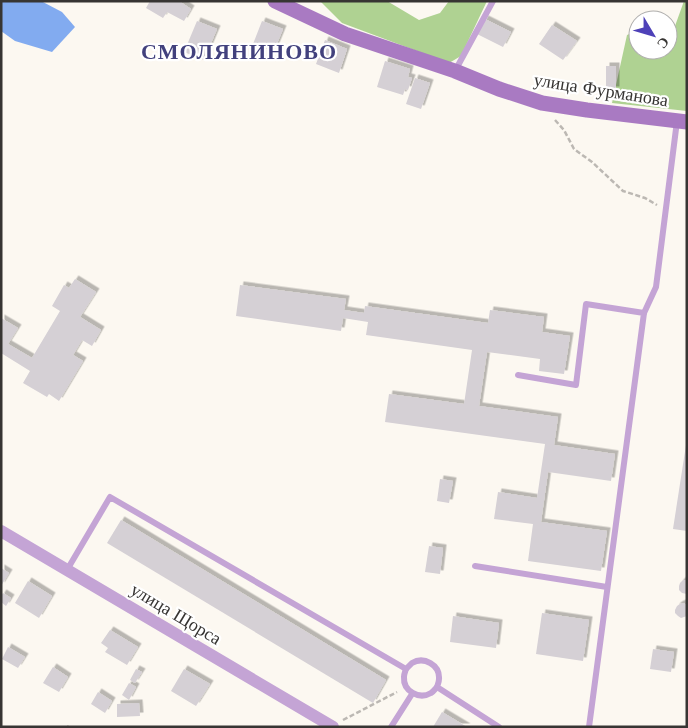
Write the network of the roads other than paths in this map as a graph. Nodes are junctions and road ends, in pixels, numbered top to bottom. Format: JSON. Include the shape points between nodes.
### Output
{"nodes":[{"id":1,"x":275,"y":1,"type":"edge"},
{"id":2,"x":493,"y":1,"type":"edge"},
{"id":3,"x":455,"y":71,"type":"junction"},
{"id":4,"x":682,"y":122,"type":"edge"},
{"id":5,"x":644,"y":313,"type":"junction"},
{"id":6,"x":518,"y":375,"type":"dead end"},
{"id":7,"x":1,"y":531,"type":"edge"},
{"id":8,"x":475,"y":566,"type":"dead end"},
{"id":9,"x":67,"y":570,"type":"junction"},
{"id":10,"x":607,"y":587,"type":"junction"},
{"id":11,"x":406,"y":669,"type":"junction"},
{"id":12,"x":437,"y":687,"type":"junction"},
{"id":13,"x":412,"y":694,"type":"junction"},
{"id":14,"x":332,"y":726,"type":"edge"},
{"id":15,"x":391,"y":727,"type":"edge"},
{"id":16,"x":499,"y":727,"type":"edge"},
{"id":17,"x":588,"y":727,"type":"edge"}],
"edges":[{"from":1,"to":3,"type":"main road","name":"улица Фурманова","via":[[345,34]]},
{"from":2,"to":3,"type":"lane"},
{"from":3,"to":4,"type":"main road","name":"улица Фурманова","via":[[542,103]]},
{"from":4,"to":5,"type":"lane","via":[[656,287]]},
{"from":5,"to":6,"type":"lane","via":[[586,304],[576,385]]},
{"from":5,"to":10,"type":"lane"},
{"from":7,"to":9,"type":"street","name":"улица Щорса"},
{"from":8,"to":10,"type":"lane"},
{"from":9,"to":11,"type":"lane","via":[[110,497]]},
{"from":9,"to":14,"type":"street","name":"улица Щорса"},
{"from":10,"to":17,"type":"lane"},
{"from":11,"to":12,"type":"lane","via":[[422,660],[430,663],[437,669]]},
{"from":11,"to":13,"type":"lane","via":[[406,687]]},
{"from":12,"to":13,"type":"lane","via":[[430,694]]},
{"from":12,"to":16,"type":"lane"},
{"from":13,"to":15,"type":"lane"}]}
